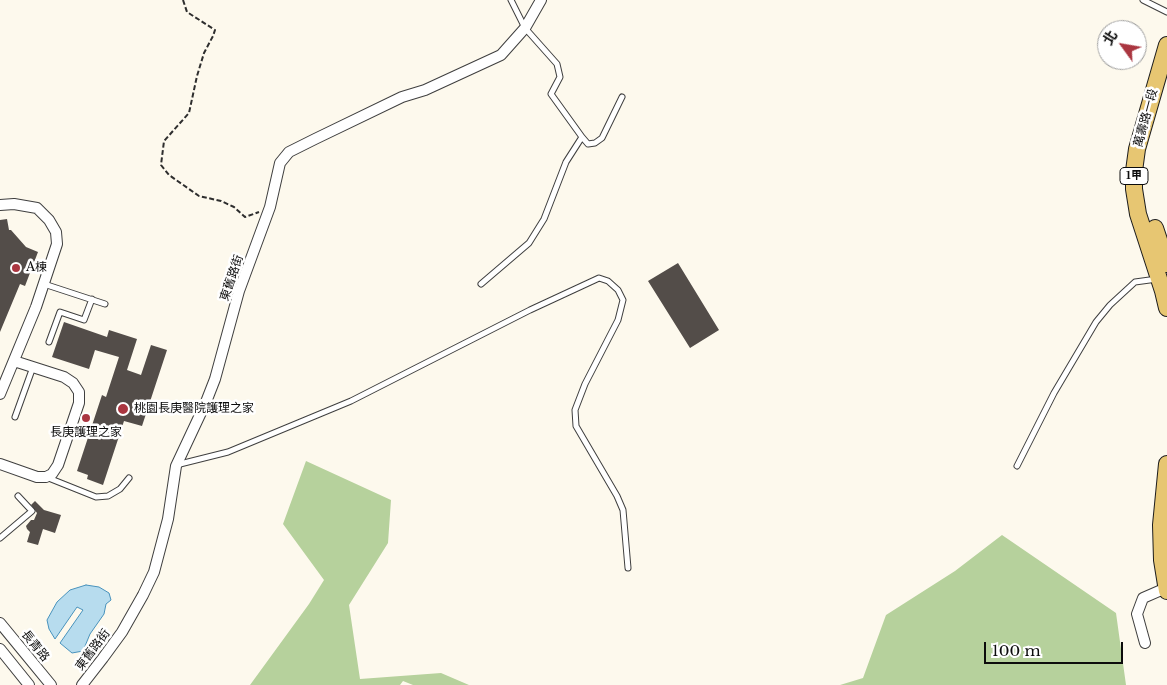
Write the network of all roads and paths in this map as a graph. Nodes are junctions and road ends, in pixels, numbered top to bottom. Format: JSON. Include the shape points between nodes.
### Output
{"nodes":[{"id":1,"x":183,"y":0,"type":"edge"},
{"id":2,"x":511,"y":0,"type":"edge"},
{"id":3,"x":541,"y":0,"type":"edge"},
{"id":4,"x":1143,"y":0,"type":"edge"},
{"id":5,"x":1167,"y":12,"type":"edge"},
{"id":6,"x":525,"y":28,"type":"junction"},
{"id":7,"x":1167,"y":45,"type":"edge"},
{"id":8,"x":1167,"y":79,"type":"edge"},
{"id":9,"x":622,"y":97,"type":"dead end"},
{"id":10,"x":582,"y":138,"type":"junction"},
{"id":11,"x":0,"y":204,"type":"edge"},
{"id":12,"x":270,"y":207,"type":"junction"},
{"id":13,"x":1167,"y":264,"type":"edge"},
{"id":14,"x":1160,"y":279,"type":"junction"},
{"id":15,"x":44,"y":284,"type":"junction"},
{"id":16,"x":481,"y":284,"type":"dead end"},
{"id":17,"x":92,"y":299,"type":"junction"},
{"id":18,"x":105,"y":304,"type":"dead end"},
{"id":19,"x":1167,"y":308,"type":"edge"},
{"id":20,"x":49,"y":342,"type":"dead end"},
{"id":21,"x":14,"y":361,"type":"junction"},
{"id":22,"x":33,"y":367,"type":"junction"},
{"id":23,"x":0,"y":394,"type":"edge"},
{"id":24,"x":15,"y":417,"type":"dead end"},
{"id":25,"x":0,"y":464,"type":"edge"},
{"id":26,"x":1167,"y":464,"type":"edge"},
{"id":27,"x":176,"y":466,"type":"junction"},
{"id":28,"x":1017,"y":466,"type":"dead end"},
{"id":29,"x":46,"y":477,"type":"junction"},
{"id":30,"x":129,"y":478,"type":"dead end"},
{"id":31,"x":18,"y":496,"type":"dead end"},
{"id":32,"x":0,"y":538,"type":"edge"},
{"id":33,"x":628,"y":568,"type":"dead end"},
{"id":34,"x":1167,"y":589,"type":"edge"},
{"id":35,"x":0,"y":623,"type":"edge"},
{"id":36,"x":1145,"y":643,"type":"dead end"},
{"id":37,"x":0,"y":649,"type":"edge"},
{"id":38,"x":29,"y":685,"type":"edge"},
{"id":39,"x":51,"y":685,"type":"edge"},
{"id":40,"x":82,"y":685,"type":"edge"}],
"edges":[{"from":1,"to":12,"type":"path","via":[[187,12],[215,30],[196,76],[189,113],[164,141],[161,165],[169,175],[200,196],[234,207],[245,217]]},
{"from":2,"to":6,"type":"lane"},
{"from":3,"to":6,"type":"street","name":"東舊路街"},
{"from":4,"to":5,"type":"lane"},
{"from":6,"to":10,"type":"lane","via":[[557,64],[560,77],[551,94]]},
{"from":6,"to":12,"type":"street","name":"東舊路街","via":[[500,55],[425,90],[402,97],[289,152],[280,163]]},
{"from":7,"to":14,"type":"main road","name":"萬壽路一段","number":"1甲","via":[[1137,149],[1134,171],[1138,214]]},
{"from":8,"to":13,"type":"main road","name":"萬壽路一段","number":"1甲","via":[[1147,152],[1143,181]]},
{"from":9,"to":10,"type":"lane","via":[[602,138],[588,144]]},
{"from":10,"to":16,"type":"lane","via":[[566,162],[544,218],[529,243]]},
{"from":11,"to":15,"type":"street","via":[[37,208],[56,232],[57,244]]},
{"from":12,"to":27,"type":"street","name":"東舊路街","via":[[239,291],[215,379]]},
{"from":14,"to":19,"type":"main road","name":"萬壽路一段","number":"1甲"},
{"from":14,"to":28,"type":"lane","via":[[1134,282],[1096,322],[1054,393]]},
{"from":15,"to":17,"type":"lane"},
{"from":15,"to":21,"type":"street"},
{"from":17,"to":18,"type":"lane"},
{"from":17,"to":20,"type":"lane","via":[[84,320],[60,312]]},
{"from":21,"to":22,"type":"street"},
{"from":21,"to":23,"type":"street"},
{"from":22,"to":24,"type":"lane"},
{"from":22,"to":29,"type":"street","via":[[64,377],[79,392],[80,404],[58,465]]},
{"from":25,"to":29,"type":"street"},
{"from":26,"to":34,"type":"main road","via":[[1161,524]]},
{"from":27,"to":33,"type":"lane","via":[[228,452],[351,401],[599,278],[618,290],[623,300],[618,320],[575,410],[576,426],[623,510]]},
{"from":27,"to":40,"type":"street","name":"東舊路街","via":[[168,519],[154,572],[122,632]]},
{"from":29,"to":30,"type":"lane","via":[[96,497],[108,496]]},
{"from":31,"to":32,"type":"lane","via":[[32,511]]},
{"from":34,"to":36,"type":"street","via":[[1143,598],[1137,614]]},
{"from":35,"to":39,"type":"street","name":"長青路"},
{"from":37,"to":38,"type":"street"}]}
